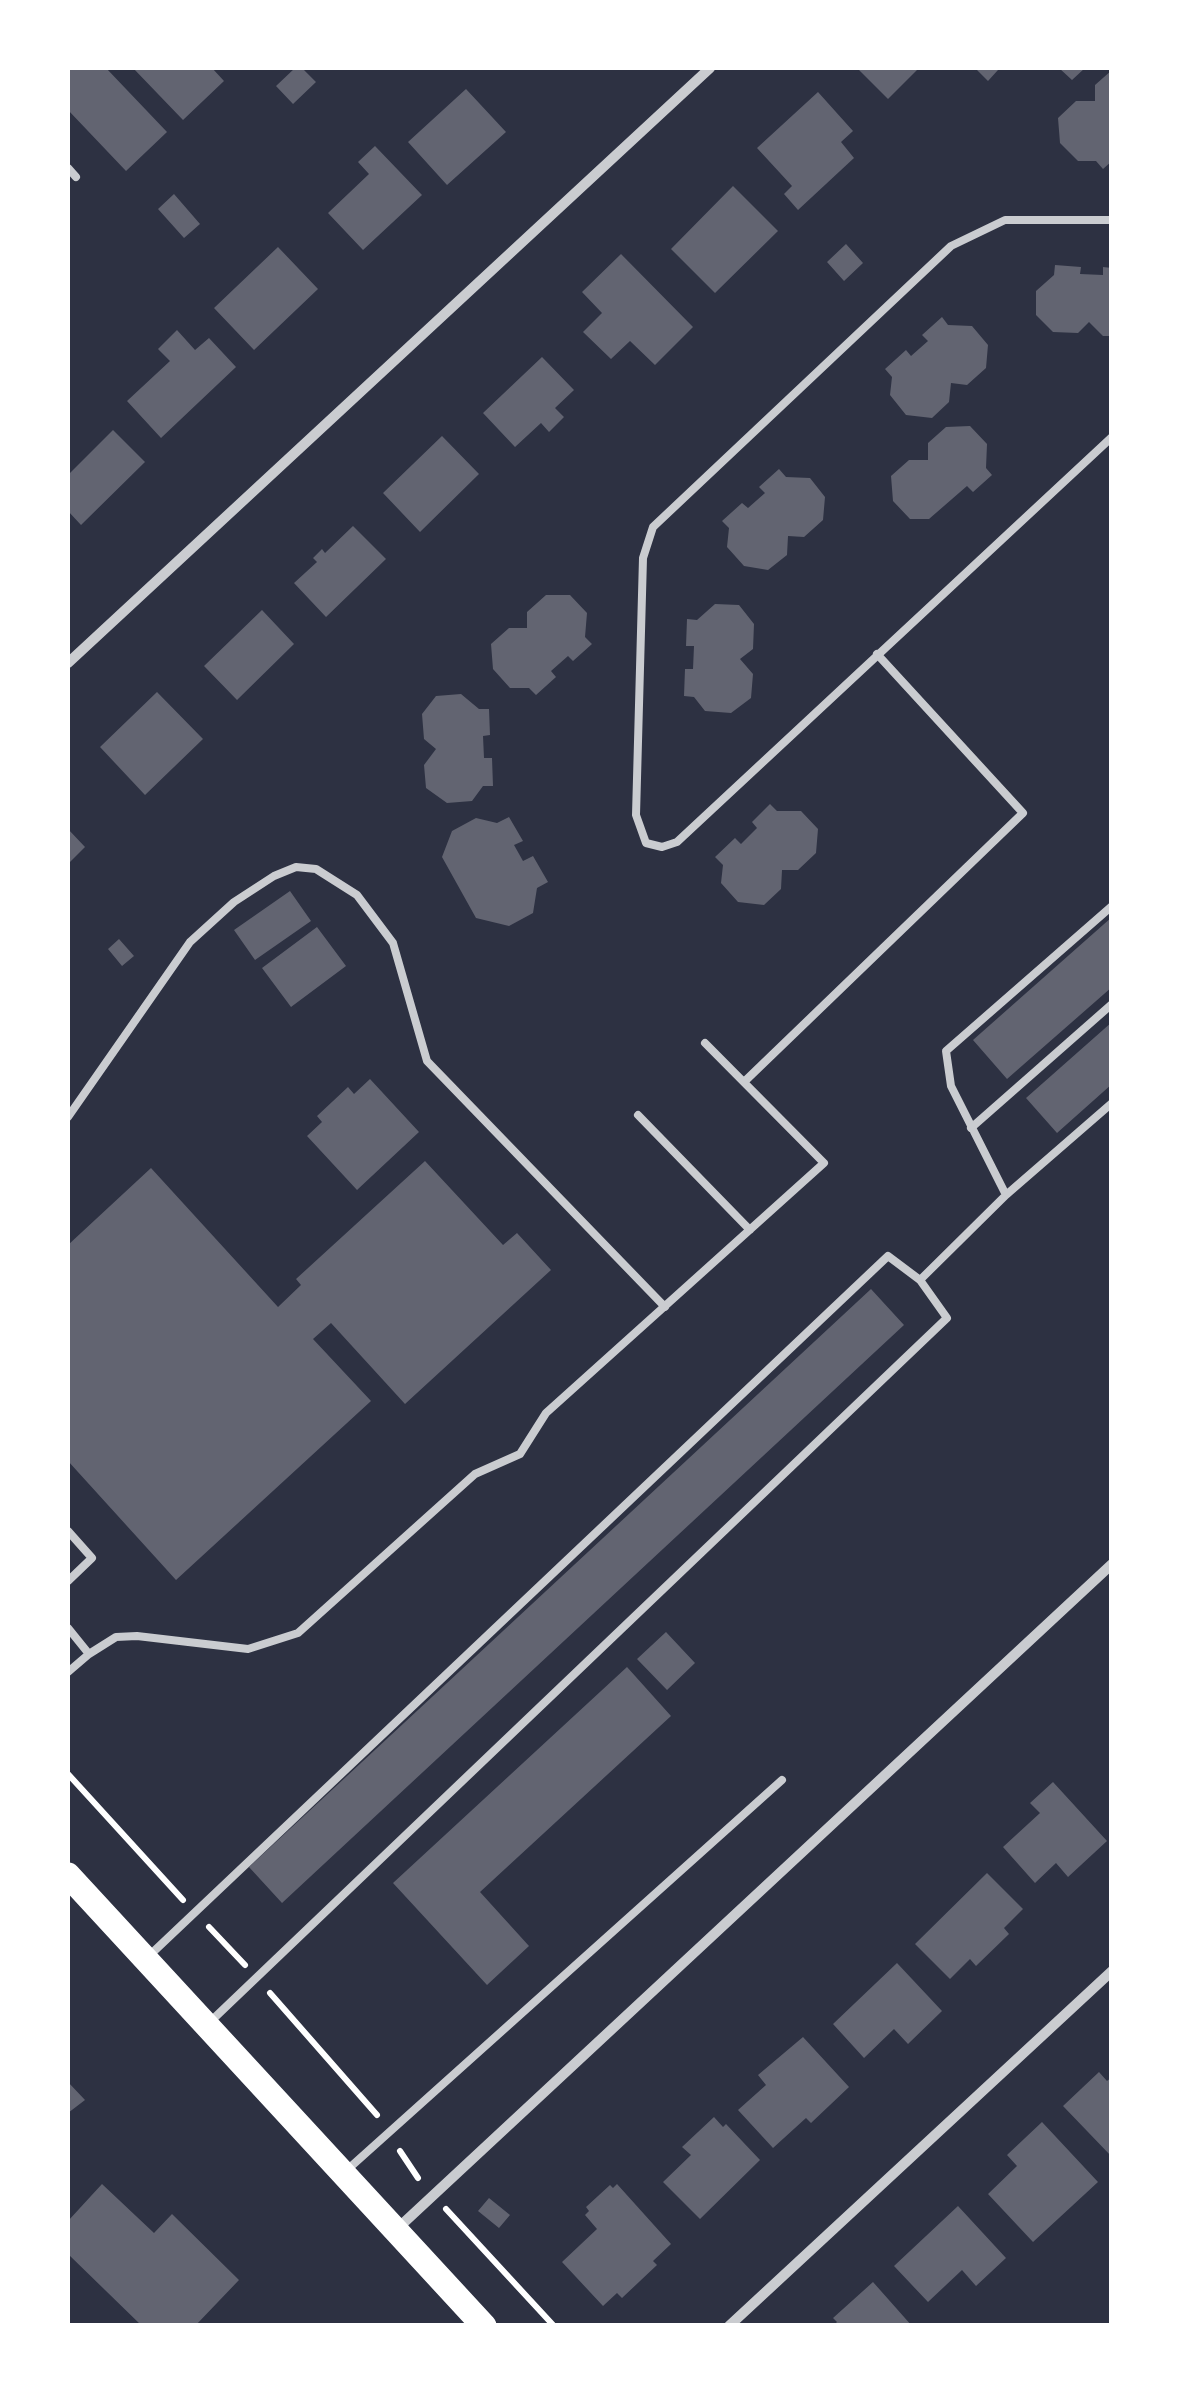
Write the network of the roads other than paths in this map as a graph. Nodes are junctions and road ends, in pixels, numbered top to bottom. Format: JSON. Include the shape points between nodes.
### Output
{"nodes":[{"id":1,"x":710,"y":68,"type":"edge"},
{"id":2,"x":68,"y":168,"type":"edge"},
{"id":3,"x":76,"y":178,"type":"dead end"},
{"id":4,"x":1112,"y":220,"type":"edge"},
{"id":5,"x":1112,"y":437,"type":"edge"},
{"id":6,"x":876,"y":654,"type":"junction"},
{"id":7,"x":68,"y":663,"type":"edge"},
{"id":8,"x":1112,"y":906,"type":"edge"},
{"id":9,"x":1112,"y":1004,"type":"edge"},
{"id":10,"x":705,"y":1043,"type":"dead end"},
{"id":11,"x":744,"y":1082,"type":"junction"},
{"id":12,"x":1112,"y":1103,"type":"edge"},
{"id":13,"x":638,"y":1115,"type":"dead end"},
{"id":14,"x":68,"y":1117,"type":"edge"},
{"id":15,"x":971,"y":1128,"type":"junction"},
{"id":16,"x":1006,"y":1195,"type":"junction"},
{"id":17,"x":750,"y":1230,"type":"junction"},
{"id":18,"x":920,"y":1280,"type":"junction"},
{"id":19,"x":665,"y":1307,"type":"junction"},
{"id":20,"x":68,"y":1531,"type":"edge"},
{"id":21,"x":1112,"y":1564,"type":"edge"},
{"id":22,"x":68,"y":1581,"type":"edge"},
{"id":23,"x":68,"y":1628,"type":"edge"},
{"id":24,"x":89,"y":1654,"type":"junction"},
{"id":25,"x":68,"y":1672,"type":"edge"},
{"id":26,"x":782,"y":1780,"type":"dead end"},
{"id":27,"x":68,"y":1875,"type":"edge"},
{"id":28,"x":145,"y":1959,"type":"junction"},
{"id":29,"x":1112,"y":1972,"type":"edge"},
{"id":30,"x":207,"y":2025,"type":"junction"},
{"id":31,"x":344,"y":2173,"type":"junction"},
{"id":32,"x":396,"y":2230,"type":"junction"},
{"id":33,"x":484,"y":2326,"type":"edge"},
{"id":34,"x":729,"y":2326,"type":"edge"}],
"edges":[{"from":1,"to":7,"type":"street"},
{"from":2,"to":3,"type":"lane"},
{"from":4,"to":6,"type":"lane","via":[[1004,220],[951,246],[653,527],[643,558],[636,815],[646,843],[677,842]]},
{"from":5,"to":6,"type":"lane"},
{"from":6,"to":11,"type":"lane","via":[[1023,813]]},
{"from":8,"to":15,"type":"lane","via":[[946,1051],[950,1086]]},
{"from":9,"to":15,"type":"lane"},
{"from":10,"to":11,"type":"lane"},
{"from":11,"to":17,"type":"lane","via":[[824,1163]]},
{"from":12,"to":16,"type":"lane"},
{"from":13,"to":17,"type":"lane"},
{"from":14,"to":19,"type":"lane","via":[[190,942],[274,876],[296,867],[316,869],[357,895],[393,943],[427,1061]]},
{"from":15,"to":16,"type":"lane"},
{"from":16,"to":18,"type":"lane"},
{"from":17,"to":19,"type":"lane"},
{"from":18,"to":28,"type":"lane","via":[[888,1256]]},
{"from":18,"to":30,"type":"lane","via":[[947,1318]]},
{"from":19,"to":24,"type":"lane","via":[[546,1413],[520,1454],[475,1474],[298,1633],[248,1649],[116,1637]]},
{"from":20,"to":22,"type":"lane","via":[[92,1558]]},
{"from":21,"to":32,"type":"street"},
{"from":23,"to":24,"type":"lane"},
{"from":24,"to":25,"type":"lane"},
{"from":26,"to":31,"type":"lane"},
{"from":27,"to":28,"type":"main road"},
{"from":28,"to":30,"type":"main road"},
{"from":29,"to":34,"type":"street"},
{"from":30,"to":31,"type":"main road"},
{"from":31,"to":32,"type":"main road"},
{"from":32,"to":33,"type":"main road"}]}
